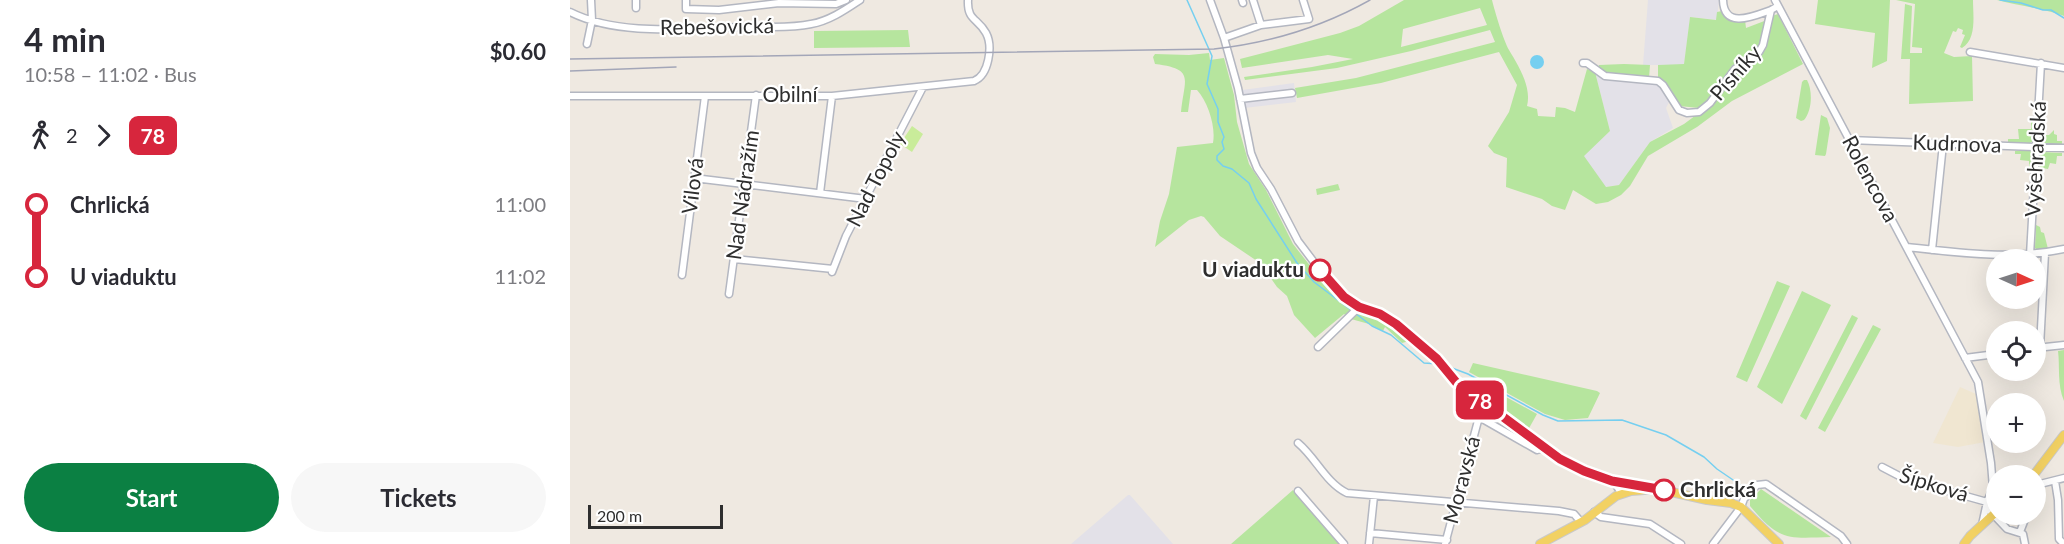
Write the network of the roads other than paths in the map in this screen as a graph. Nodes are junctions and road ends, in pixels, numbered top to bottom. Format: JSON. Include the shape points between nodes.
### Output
{"nodes":[{"id":1,"x":591,"y":0,"type":"edge"},
{"id":2,"x":636,"y":0,"type":"edge"},
{"id":3,"x":686,"y":0,"type":"edge"},
{"id":4,"x":846,"y":0,"type":"edge"},
{"id":5,"x":860,"y":0,"type":"edge"},
{"id":6,"x":968,"y":0,"type":"edge"},
{"id":7,"x":1210,"y":0,"type":"edge"},
{"id":8,"x":1253,"y":0,"type":"edge"},
{"id":9,"x":1303,"y":0,"type":"edge"},
{"id":10,"x":1723,"y":0,"type":"edge"},
{"id":11,"x":779,"y":2,"type":"edge"},
{"id":12,"x":1777,"y":3,"type":"edge"},
{"id":13,"x":636,"y":8,"type":"dead end"},
{"id":14,"x":1771,"y":10,"type":"junction"},
{"id":15,"x":570,"y":12,"type":"edge"},
{"id":16,"x":592,"y":20,"type":"junction"},
{"id":17,"x":1261,"y":25,"type":"junction"},
{"id":18,"x":1224,"y":38,"type":"junction"},
{"id":19,"x":587,"y":44,"type":"dead end"},
{"id":20,"x":1970,"y":52,"type":"dead end"},
{"id":21,"x":1583,"y":63,"type":"dead end"},
{"id":22,"x":2041,"y":63,"type":"junction"},
{"id":23,"x":2064,"y":68,"type":"edge"},
{"id":24,"x":923,"y":87,"type":"junction"},
{"id":25,"x":1292,"y":93,"type":"dead end"},
{"id":26,"x":756,"y":95,"type":"junction"},
{"id":27,"x":570,"y":96,"type":"edge"},
{"id":28,"x":705,"y":96,"type":"junction"},
{"id":29,"x":832,"y":96,"type":"junction"},
{"id":30,"x":1240,"y":99,"type":"junction"},
{"id":31,"x":1849,"y":140,"type":"junction"},
{"id":32,"x":1943,"y":144,"type":"junction"},
{"id":33,"x":2036,"y":147,"type":"junction"},
{"id":34,"x":2064,"y":148,"type":"edge"},
{"id":35,"x":694,"y":178,"type":"junction"},
{"id":36,"x":744,"y":184,"type":"junction"},
{"id":37,"x":820,"y":193,"type":"junction"},
{"id":38,"x":866,"y":199,"type":"junction"},
{"id":39,"x":1907,"y":247,"type":"junction"},
{"id":40,"x":2030,"y":249,"type":"edge"},
{"id":41,"x":2064,"y":249,"type":"edge"},
{"id":42,"x":1932,"y":250,"type":"junction"},
{"id":43,"x":2046,"y":253,"type":"edge"},
{"id":44,"x":1986,"y":255,"type":"edge"},
{"id":45,"x":734,"y":259,"type":"junction"},
{"id":46,"x":682,"y":275,"type":"dead end"},
{"id":47,"x":729,"y":294,"type":"dead end"},
{"id":48,"x":1359,"y":307,"type":"junction"},
{"id":49,"x":2064,"y":345,"type":"edge"},
{"id":50,"x":1318,"y":347,"type":"dead end"},
{"id":51,"x":2046,"y":347,"type":"edge"},
{"id":52,"x":1986,"y":355,"type":"edge"},
{"id":53,"x":1965,"y":358,"type":"junction"},
{"id":54,"x":2064,"y":435,"type":"edge"},
{"id":55,"x":1298,"y":443,"type":"dead end"},
{"id":56,"x":1544,"y":448,"type":"junction"},
{"id":57,"x":1991,"y":465,"type":"edge"},
{"id":58,"x":2041,"y":465,"type":"edge"},
{"id":59,"x":1882,"y":467,"type":"dead end"},
{"id":60,"x":2064,"y":478,"type":"edge"},
{"id":61,"x":1612,"y":481,"type":"junction"},
{"id":62,"x":2055,"y":481,"type":"junction"},
{"id":63,"x":2046,"y":483,"type":"edge"},
{"id":64,"x":1650,"y":489,"type":"junction"},
{"id":65,"x":1298,"y":491,"type":"dead end"},
{"id":66,"x":1621,"y":493,"type":"junction"},
{"id":67,"x":1374,"y":496,"type":"junction"},
{"id":68,"x":1986,"y":502,"type":"edge"},
{"id":69,"x":1456,"y":503,"type":"junction"},
{"id":70,"x":1986,"y":506,"type":"edge"},
{"id":71,"x":1741,"y":507,"type":"junction"},
{"id":72,"x":1594,"y":512,"type":"junction"},
{"id":73,"x":1986,"y":521,"type":"edge"},
{"id":74,"x":1581,"y":522,"type":"junction"},
{"id":75,"x":2004,"y":525,"type":"edge"},
{"id":76,"x":2023,"y":525,"type":"edge"},
{"id":77,"x":1981,"y":526,"type":"junction"},
{"id":78,"x":2020,"y":532,"type":"junction"},
{"id":79,"x":1370,"y":533,"type":"junction"},
{"id":80,"x":1446,"y":542,"type":"edge"},
{"id":81,"x":1344,"y":544,"type":"edge"},
{"id":82,"x":1369,"y":544,"type":"edge"},
{"id":83,"x":1540,"y":544,"type":"edge"},
{"id":84,"x":1681,"y":544,"type":"edge"},
{"id":85,"x":1713,"y":544,"type":"edge"},
{"id":86,"x":1779,"y":544,"type":"edge"},
{"id":87,"x":1788,"y":544,"type":"edge"},
{"id":88,"x":1847,"y":544,"type":"edge"},
{"id":89,"x":1964,"y":544,"type":"edge"},
{"id":90,"x":2025,"y":544,"type":"edge"},
{"id":91,"x":2064,"y":544,"type":"edge"}],
"edges":[{"from":1,"to":16,"type":"street"},
{"from":2,"to":13,"type":"street"},
{"from":3,"to":11,"type":"street","via":[[686,9],[719,10]]},
{"from":4,"to":11,"type":"street","via":[[828,4]]},
{"from":5,"to":16,"type":"street","name":"Rebešovická","via":[[827,19],[804,26],[640,28]]},
{"from":6,"to":24,"type":"street","name":"Obilní","via":[[971,17],[987,35],[987,70],[979,79]]},
{"from":7,"to":18,"type":"street"},
{"from":8,"to":17,"type":"street"},
{"from":9,"to":17,"type":"street","via":[[1309,19]]},
{"from":10,"to":14,"type":"street","via":[[1730,16],[1740,20]]},
{"from":12,"to":14,"type":"street"},
{"from":12,"to":31,"type":"street","name":"Rolencova"},
{"from":14,"to":21,"type":"street","name":"Písníky","via":[[1759,52],[1736,69],[1699,112],[1679,110],[1658,81],[1605,76]]},
{"from":15,"to":16,"type":"street","name":"Rebešovická"},
{"from":16,"to":19,"type":"street"},
{"from":17,"to":18,"type":"street"},
{"from":18,"to":30,"type":"street"},
{"from":20,"to":22,"type":"street"},
{"from":22,"to":23,"type":"street"},
{"from":22,"to":33,"type":"street","name":"Vyšehradská"},
{"from":24,"to":29,"type":"street","name":"Obilní"},
{"from":24,"to":38,"type":"street","name":"Nad Topoly"},
{"from":25,"to":30,"type":"street"},
{"from":26,"to":28,"type":"street","name":"Obilní"},
{"from":26,"to":29,"type":"street","name":"Obilní"},
{"from":26,"to":36,"type":"street","name":"Nad Nádražím"},
{"from":27,"to":28,"type":"street","name":"Obilní"},
{"from":28,"to":35,"type":"street","name":"Vilová"},
{"from":29,"to":37,"type":"street"},
{"from":30,"to":48,"type":"street","via":[[1254,160],[1298,241],[1329,282]]},
{"from":31,"to":32,"type":"street","name":"Kudrnova"},
{"from":31,"to":39,"type":"street","name":"Rolencova"},
{"from":32,"to":33,"type":"street","name":"Kudrnova"},
{"from":32,"to":42,"type":"street"},
{"from":33,"to":34,"type":"street","name":"Kudrnova"},
{"from":33,"to":40,"type":"street","name":"Vyšehradská"},
{"from":35,"to":36,"type":"street"},
{"from":35,"to":46,"type":"street","name":"Vilová"},
{"from":36,"to":37,"type":"street"},
{"from":36,"to":45,"type":"street","name":"Nad Nádražím"},
{"from":37,"to":38,"type":"street"},
{"from":38,"to":45,"type":"street","name":"Nad Topoly","via":[[832,271]]},
{"from":39,"to":42,"type":"street"},
{"from":39,"to":53,"type":"street","name":"Rolencova"},
{"from":41,"to":43,"type":"street"},
{"from":42,"to":44,"type":"street"},
{"from":45,"to":47,"type":"street","name":"Nad Nádražím"},
{"from":48,"to":50,"type":"street"},
{"from":48,"to":56,"type":"street","via":[[1380,314],[1411,337],[1456,382]]},
{"from":49,"to":51,"type":"street"},
{"from":52,"to":53,"type":"street"},
{"from":53,"to":57,"type":"street","name":"Rolencova","via":[[1978,382]]},
{"from":54,"to":58,"type":"main road"},
{"from":55,"to":67,"type":"street","via":[[1345,492]]},
{"from":56,"to":61,"type":"street","via":[[1579,469]]},
{"from":56,"to":69,"type":"street","name":"Moravská","via":[[1537,450],[1479,417]]},
{"from":59,"to":68,"type":"street","name":"Šípková","via":[[1905,479]]},
{"from":60,"to":62,"type":"street"},
{"from":61,"to":64,"type":"street"},
{"from":61,"to":66,"type":"street"},
{"from":62,"to":63,"type":"street"},
{"from":62,"to":91,"type":"street","via":[[2059,539]]},
{"from":64,"to":66,"type":"main road"},
{"from":64,"to":71,"type":"main road"},
{"from":65,"to":81,"type":"street"},
{"from":66,"to":72,"type":"main road"},
{"from":67,"to":69,"type":"street"},
{"from":67,"to":79,"type":"street"},
{"from":69,"to":74,"type":"street","via":[[1559,511],[1574,514]]},
{"from":69,"to":80,"type":"street","name":"Moravská"},
{"from":70,"to":77,"type":"street","name":"Rolencova"},
{"from":71,"to":85,"type":"street"},
{"from":71,"to":86,"type":"main road"},
{"from":71,"to":88,"type":"street","via":[[1757,485],[1766,484]]},
{"from":72,"to":74,"type":"main road"},
{"from":72,"to":84,"type":"street","via":[[1602,517],[1650,524]]},
{"from":73,"to":77,"type":"main road"},
{"from":74,"to":83,"type":"main road"},
{"from":75,"to":78,"type":"street"},
{"from":76,"to":78,"type":"street"},
{"from":77,"to":89,"type":"main road"},
{"from":78,"to":90,"type":"street"},
{"from":79,"to":80,"type":"street"},
{"from":79,"to":82,"type":"street"},
{"from":86,"to":87,"type":"street"}]}
